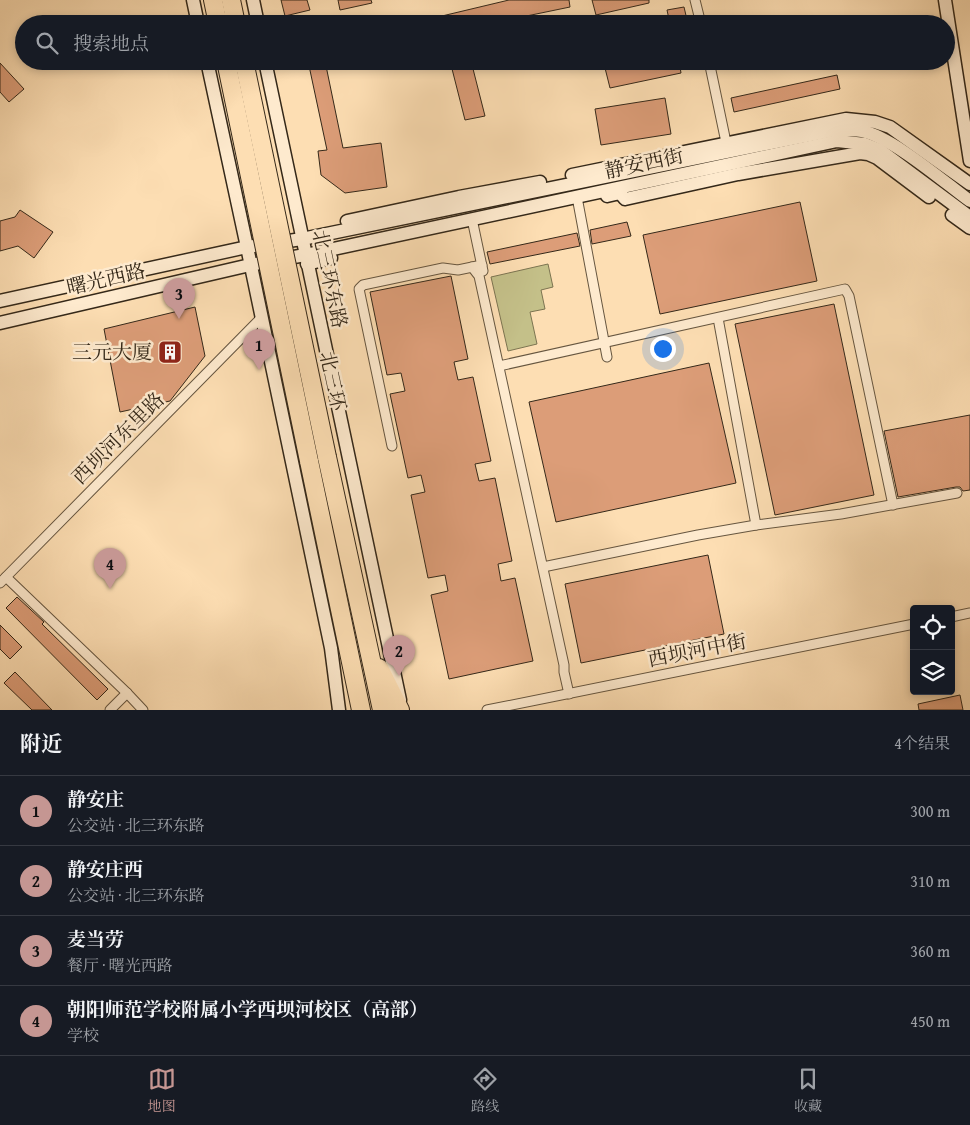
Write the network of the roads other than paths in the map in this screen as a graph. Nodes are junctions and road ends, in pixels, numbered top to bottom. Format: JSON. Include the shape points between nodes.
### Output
{"nodes":[{"id":1,"x":193,"y":0,"type":"edge"},
{"id":2,"x":213,"y":0,"type":"edge"},
{"id":3,"x":231,"y":0,"type":"edge"},
{"id":4,"x":253,"y":0,"type":"edge"},
{"id":5,"x":696,"y":0,"type":"edge"},
{"id":6,"x":945,"y":0,"type":"edge"},
{"id":7,"x":196,"y":15,"type":"edge"},
{"id":8,"x":216,"y":15,"type":"edge"},
{"id":9,"x":234,"y":15,"type":"edge"},
{"id":10,"x":256,"y":15,"type":"edge"},
{"id":11,"x":699,"y":15,"type":"edge"},
{"id":12,"x":947,"y":15,"type":"edge"},
{"id":13,"x":955,"y":64,"type":"edge"},
{"id":14,"x":209,"y":70,"type":"edge"},
{"id":15,"x":228,"y":70,"type":"edge"},
{"id":16,"x":246,"y":70,"type":"edge"},
{"id":17,"x":267,"y":70,"type":"edge"},
{"id":18,"x":711,"y":70,"type":"edge"},
{"id":19,"x":282,"y":144,"type":"junction"},
{"id":20,"x":727,"y":148,"type":"junction"},
{"id":21,"x":228,"y":155,"type":"junction"},
{"id":22,"x":970,"y":161,"type":"edge"},
{"id":23,"x":970,"y":184,"type":"edge"},
{"id":24,"x":459,"y":196,"type":"junction"},
{"id":25,"x":577,"y":200,"type":"junction"},
{"id":26,"x":489,"y":201,"type":"junction"},
{"id":27,"x":970,"y":201,"type":"edge"},
{"id":28,"x":970,"y":217,"type":"edge"},
{"id":29,"x":473,"y":223,"type":"junction"},
{"id":30,"x":970,"y":228,"type":"edge"},
{"id":31,"x":301,"y":235,"type":"junction"},
{"id":32,"x":247,"y":247,"type":"junction"},
{"id":33,"x":306,"y":259,"type":"junction"},
{"id":34,"x":250,"y":266,"type":"junction"},
{"id":35,"x":472,"y":267,"type":"junction"},
{"id":36,"x":0,"y":301,"type":"edge"},
{"id":37,"x":261,"y":318,"type":"junction"},
{"id":38,"x":718,"y":318,"type":"junction"},
{"id":39,"x":0,"y":323,"type":"edge"},
{"id":40,"x":604,"y":343,"type":"junction"},
{"id":41,"x":324,"y":344,"type":"junction"},
{"id":42,"x":269,"y":354,"type":"junction"},
{"id":43,"x":607,"y":357,"type":"dead end"},
{"id":44,"x":498,"y":366,"type":"junction"},
{"id":45,"x":392,"y":446,"type":"dead end"},
{"id":46,"x":958,"y":493,"type":"dead end"},
{"id":47,"x":892,"y":505,"type":"junction"},
{"id":48,"x":756,"y":525,"type":"junction"},
{"id":49,"x":542,"y":567,"type":"junction"},
{"id":50,"x":3,"y":580,"type":"edge"},
{"id":51,"x":970,"y":613,"type":"edge"},
{"id":52,"x":955,"y":616,"type":"edge"},
{"id":53,"x":910,"y":625,"type":"edge"},
{"id":54,"x":366,"y":644,"type":"junction"},
{"id":55,"x":350,"y":657,"type":"junction"},
{"id":56,"x":127,"y":693,"type":"junction"},
{"id":57,"x":569,"y":694,"type":"junction"},
{"id":58,"x":110,"y":710,"type":"edge"},
{"id":59,"x":143,"y":710,"type":"edge"},
{"id":60,"x":339,"y":710,"type":"edge"},
{"id":61,"x":348,"y":710,"type":"edge"},
{"id":62,"x":361,"y":710,"type":"edge"},
{"id":63,"x":382,"y":710,"type":"edge"},
{"id":64,"x":401,"y":710,"type":"edge"},
{"id":65,"x":488,"y":710,"type":"edge"}],
"edges":[{"from":1,"to":7,"type":"street"},
{"from":2,"to":8,"type":"highway"},
{"from":3,"to":9,"type":"highway"},
{"from":4,"to":10,"type":"street"},
{"from":5,"to":11,"type":"street"},
{"from":6,"to":12,"type":"street"},
{"from":13,"to":22,"type":"street"},
{"from":14,"to":21,"type":"street"},
{"from":15,"to":55,"type":"highway","name":"北三环","bridge":true},
{"from":16,"to":54,"type":"highway","name":"北三环","bridge":true},
{"from":17,"to":19,"type":"street","name":"北三环东路"},
{"from":18,"to":20,"type":"street"},
{"from":19,"to":21,"type":"street"},
{"from":19,"to":31,"type":"street","name":"北三环东路"},
{"from":20,"to":23,"type":"street","via":[[846,119],[875,122],[909,139]]},
{"from":20,"to":24,"type":"street"},
{"from":20,"to":26,"type":"street","name":"静安西街"},
{"from":20,"to":27,"type":"street","name":"静安西街","via":[[830,131],[862,131],[898,149]]},
{"from":21,"to":32,"type":"street"},
{"from":24,"to":26,"type":"street"},
{"from":24,"to":31,"type":"street"},
{"from":25,"to":28,"type":"street","name":"静安西街","via":[[822,143],[852,141],[880,150]]},
{"from":25,"to":29,"type":"street","name":"静安西街"},
{"from":25,"to":30,"type":"street","via":[[620,194],[625,199],[738,174],[860,153],[877,158]]},
{"from":25,"to":40,"type":"street"},
{"from":26,"to":31,"type":"street","name":"静安西街"},
{"from":29,"to":33,"type":"street","name":"静安西街"},
{"from":29,"to":35,"type":"street","via":[[483,268]]},
{"from":31,"to":32,"type":"street","name":"曙光西路"},
{"from":31,"to":33,"type":"street","name":"北三环东路"},
{"from":32,"to":34,"type":"street"},
{"from":32,"to":36,"type":"street","name":"曙光西路"},
{"from":33,"to":34,"type":"street","name":"曙光西路"},
{"from":33,"to":41,"type":"street","name":"北三环东路"},
{"from":34,"to":37,"type":"street"},
{"from":34,"to":39,"type":"street","name":"曙光西路"},
{"from":35,"to":44,"type":"street","via":[[479,276]]},
{"from":35,"to":45,"type":"street","via":[[458,270],[443,268],[363,285],[359,289]]},
{"from":37,"to":42,"type":"street"},
{"from":37,"to":50,"type":"street","name":"西坝河东里路"},
{"from":38,"to":40,"type":"street"},
{"from":38,"to":47,"type":"street","via":[[846,289]]},
{"from":38,"to":48,"type":"street"},
{"from":40,"to":43,"type":"street"},
{"from":40,"to":44,"type":"street"},
{"from":41,"to":42,"type":"street"},
{"from":41,"to":64,"type":"street","name":"北三环东路"},
{"from":42,"to":60,"type":"street","via":[[331,648]]},
{"from":44,"to":49,"type":"street"},
{"from":46,"to":47,"type":"street"},
{"from":47,"to":48,"type":"street"},
{"from":48,"to":49,"type":"street"},
{"from":49,"to":57,"type":"street"},
{"from":50,"to":56,"type":"street"},
{"from":51,"to":52,"type":"street"},
{"from":53,"to":57,"type":"street","name":"西坝河中街"},
{"from":54,"to":63,"type":"highway","name":"北三环"},
{"from":54,"to":64,"type":"highway"},
{"from":55,"to":61,"type":"highway"},
{"from":55,"to":62,"type":"highway","name":"北三环"},
{"from":56,"to":58,"type":"street"},
{"from":56,"to":59,"type":"street"},
{"from":57,"to":65,"type":"street","name":"西坝河中街"}]}
